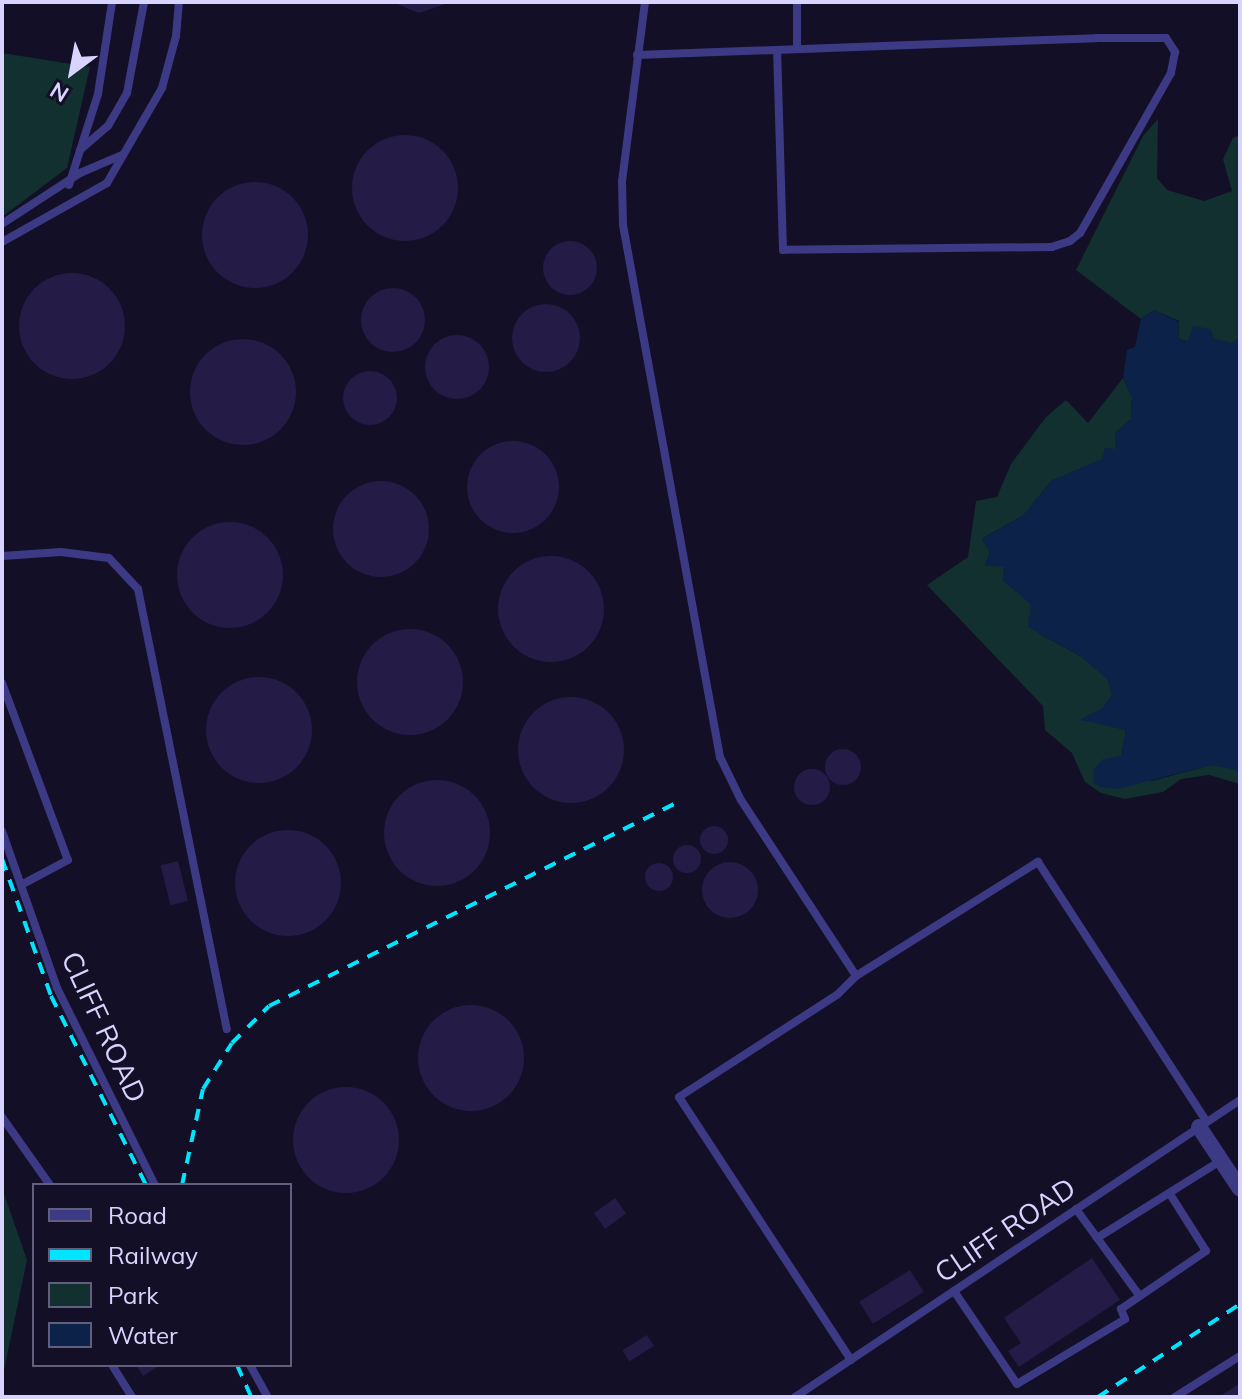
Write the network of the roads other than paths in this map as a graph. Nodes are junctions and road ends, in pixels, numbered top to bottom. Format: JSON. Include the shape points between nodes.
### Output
{"nodes":[{"id":1,"x":112,"y":2,"type":"edge"},
{"id":2,"x":144,"y":2,"type":"edge"},
{"id":3,"x":179,"y":2,"type":"edge"},
{"id":4,"x":645,"y":2,"type":"edge"},
{"id":5,"x":797,"y":2,"type":"edge"},
{"id":6,"x":797,"y":49,"type":"junction"},
{"id":7,"x":777,"y":50,"type":"junction"},
{"id":8,"x":637,"y":55,"type":"junction"},
{"id":9,"x":80,"y":150,"type":"junction"},
{"id":10,"x":123,"y":154,"type":"junction"},
{"id":11,"x":69,"y":185,"type":"junction"},
{"id":12,"x":2,"y":224,"type":"edge"},
{"id":13,"x":2,"y":242,"type":"edge"},
{"id":14,"x":2,"y":556,"type":"edge"},
{"id":15,"x":2,"y":683,"type":"edge"},
{"id":16,"x":2,"y":831,"type":"edge"},
{"id":17,"x":21,"y":885,"type":"junction"},
{"id":18,"x":856,"y":976,"type":"junction"},
{"id":19,"x":227,"y":1029,"type":"dead end"},
{"id":20,"x":1240,"y":1100,"type":"edge"},
{"id":21,"x":2,"y":1117,"type":"edge"},
{"id":22,"x":1203,"y":1124,"type":"junction"},
{"id":23,"x":1221,"y":1160,"type":"junction"},
{"id":24,"x":49,"y":1183,"type":"edge"},
{"id":25,"x":154,"y":1183,"type":"edge"},
{"id":26,"x":1240,"y":1189,"type":"edge"},
{"id":27,"x":1170,"y":1194,"type":"junction"},
{"id":28,"x":1076,"y":1209,"type":"junction"},
{"id":29,"x":1097,"y":1238,"type":"junction"},
{"id":30,"x":954,"y":1291,"type":"junction"},
{"id":31,"x":1139,"y":1295,"type":"junction"},
{"id":32,"x":1240,"y":1356,"type":"edge"},
{"id":33,"x":851,"y":1360,"type":"junction"},
{"id":34,"x":113,"y":1367,"type":"edge"},
{"id":35,"x":251,"y":1367,"type":"edge"},
{"id":36,"x":132,"y":1397,"type":"edge"},
{"id":37,"x":268,"y":1397,"type":"edge"},
{"id":38,"x":795,"y":1397,"type":"edge"},
{"id":39,"x":1175,"y":1397,"type":"edge"}],
"edges":[{"from":1,"to":9,"type":"lane","via":[[98,94]]},
{"from":2,"to":9,"type":"lane","via":[[127,93],[108,126]]},
{"from":3,"to":10,"type":"lane","via":[[162,88]]},
{"from":4,"to":8,"type":"lane"},
{"from":5,"to":6,"type":"lane"},
{"from":6,"to":7,"type":"lane"},
{"from":6,"to":7,"type":"lane","via":[[1166,38],[1175,52],[1171,73],[1080,233],[1070,241],[1052,247],[783,250]]},
{"from":7,"to":8,"type":"lane"},
{"from":8,"to":18,"type":"lane","via":[[622,181],[625,239],[720,757],[741,800]]},
{"from":9,"to":11,"type":"lane"},
{"from":10,"to":11,"type":"lane","via":[[80,173]]},
{"from":10,"to":13,"type":"lane","via":[[102,188]]},
{"from":11,"to":12,"type":"lane"},
{"from":14,"to":19,"type":"lane","via":[[61,552],[109,558],[138,589]]},
{"from":15,"to":17,"type":"lane","via":[[68,860]]},
{"from":16,"to":17,"type":"lane","name":"CLIFF ROAD"},
{"from":17,"to":25,"type":"lane","name":"CLIFF ROAD","via":[[57,988]]},
{"from":18,"to":22,"type":"lane","via":[[1038,862]]},
{"from":18,"to":33,"type":"lane","via":[[838,994],[679,1097]]},
{"from":20,"to":22,"type":"lane","name":"CLIFF ROAD"},
{"from":21,"to":24,"type":"lane"},
{"from":22,"to":23,"type":"street"},
{"from":22,"to":28,"type":"lane","name":"CLIFF ROAD"},
{"from":23,"to":26,"type":"street"},
{"from":23,"to":27,"type":"lane"},
{"from":27,"to":29,"type":"lane"},
{"from":27,"to":31,"type":"lane","via":[[1206,1251]]},
{"from":28,"to":29,"type":"lane"},
{"from":28,"to":30,"type":"lane","name":"CLIFF ROAD"},
{"from":29,"to":31,"type":"lane"},
{"from":30,"to":31,"type":"lane","via":[[1017,1384],[1125,1319],[1121,1309]]},
{"from":30,"to":33,"type":"lane","name":"CLIFF ROAD"},
{"from":32,"to":39,"type":"lane"},
{"from":33,"to":38,"type":"lane","name":"CLIFF ROAD"},
{"from":34,"to":36,"type":"lane"},
{"from":35,"to":37,"type":"lane"}]}
